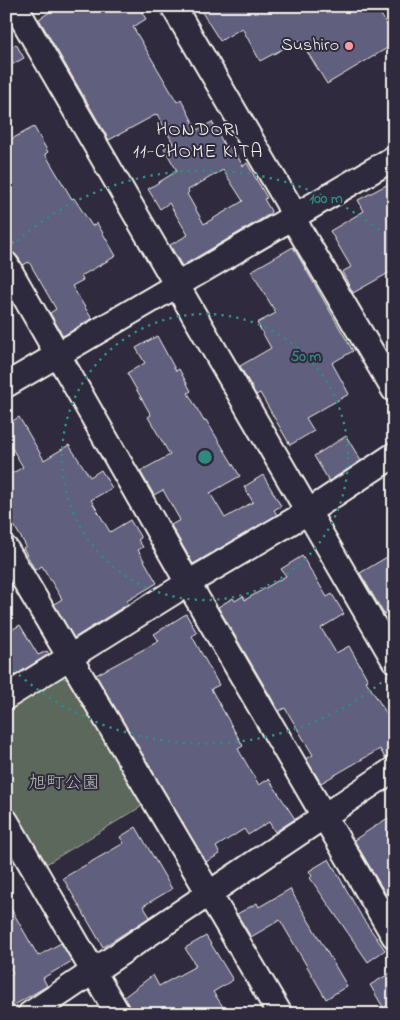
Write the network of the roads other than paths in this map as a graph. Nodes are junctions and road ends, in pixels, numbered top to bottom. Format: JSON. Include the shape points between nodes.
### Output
{"nodes":[{"id":1,"x":15,"y":6,"type":"edge"},
{"id":2,"x":173,"y":6,"type":"edge"},
{"id":3,"x":394,"y":158,"type":"edge"},
{"id":4,"x":294,"y":216,"type":"junction"},
{"id":5,"x":6,"y":264,"type":"edge"},
{"id":6,"x":176,"y":287,"type":"junction"},
{"id":7,"x":59,"y":355,"type":"junction"},
{"id":8,"x":6,"y":385,"type":"edge"},
{"id":9,"x":394,"y":390,"type":"edge"},
{"id":10,"x":394,"y":455,"type":"edge"},
{"id":11,"x":308,"y":512,"type":"junction"},
{"id":12,"x":6,"y":549,"type":"edge"},
{"id":13,"x":188,"y":583,"type":"junction"},
{"id":14,"x":69,"y":658,"type":"junction"},
{"id":15,"x":394,"y":660,"type":"edge"},
{"id":16,"x":6,"y":697,"type":"edge"},
{"id":17,"x":394,"y":769,"type":"edge"},
{"id":18,"x":325,"y":816,"type":"junction"},
{"id":19,"x":6,"y":821,"type":"edge"},
{"id":20,"x":209,"y":894,"type":"junction"},
{"id":21,"x":394,"y":936,"type":"edge"},
{"id":22,"x":94,"y":972,"type":"junction"},
{"id":23,"x":30,"y":1014,"type":"edge"},
{"id":24,"x":118,"y":1014,"type":"edge"},
{"id":25,"x":280,"y":1014,"type":"edge"}],
"edges":[{"from":1,"to":6,"type":"street"},
{"from":2,"to":4,"type":"street"},
{"from":3,"to":4,"type":"street"},
{"from":4,"to":6,"type":"street"},
{"from":4,"to":9,"type":"street"},
{"from":5,"to":7,"type":"street"},
{"from":6,"to":7,"type":"street"},
{"from":6,"to":11,"type":"street"},
{"from":7,"to":8,"type":"street"},
{"from":7,"to":13,"type":"street"},
{"from":10,"to":11,"type":"street"},
{"from":11,"to":13,"type":"street"},
{"from":11,"to":15,"type":"street"},
{"from":12,"to":14,"type":"street"},
{"from":13,"to":14,"type":"street"},
{"from":13,"to":18,"type":"street"},
{"from":14,"to":16,"type":"street"},
{"from":14,"to":20,"type":"street"},
{"from":17,"to":18,"type":"street"},
{"from":18,"to":20,"type":"street"},
{"from":18,"to":21,"type":"street"},
{"from":19,"to":22,"type":"street"},
{"from":20,"to":22,"type":"street"},
{"from":20,"to":25,"type":"street"},
{"from":22,"to":23,"type":"street"},
{"from":22,"to":24,"type":"street"}]}
